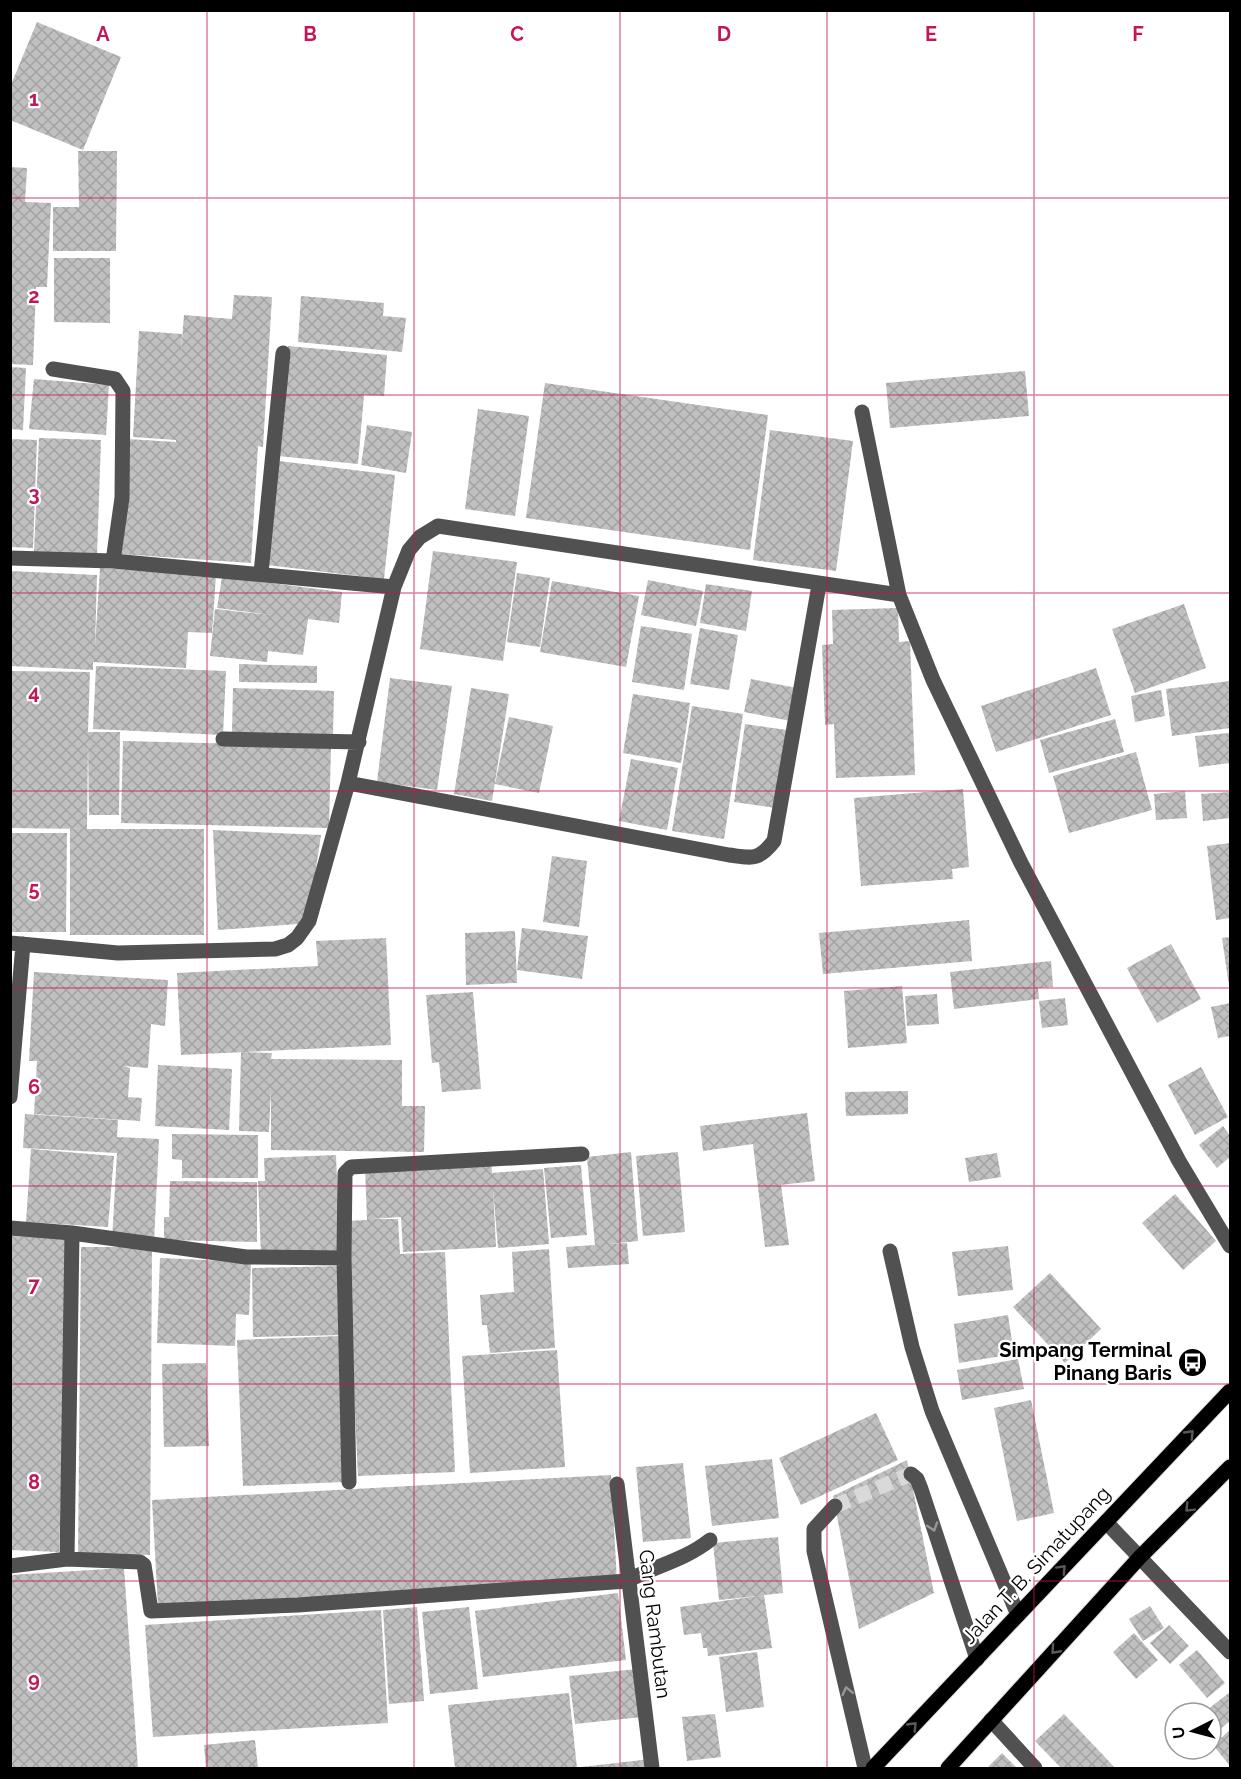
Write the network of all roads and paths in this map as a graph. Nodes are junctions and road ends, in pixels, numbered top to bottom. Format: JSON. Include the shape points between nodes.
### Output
{"nodes":[{"id":1,"x":283,"y":353,"type":"dead end"},
{"id":2,"x":53,"y":369,"type":"dead end"},
{"id":3,"x":862,"y":412,"type":"dead end"},
{"id":4,"x":10,"y":558,"type":"edge"},
{"id":5,"x":113,"y":561,"type":"junction"},
{"id":6,"x":261,"y":573,"type":"junction"},
{"id":7,"x":819,"y":585,"type":"junction"},
{"id":8,"x":393,"y":587,"type":"junction"},
{"id":9,"x":899,"y":595,"type":"junction"},
{"id":10,"x":223,"y":739,"type":"dead end"},
{"id":11,"x":359,"y":742,"type":"junction"},
{"id":12,"x":348,"y":783,"type":"junction"},
{"id":13,"x":17,"y":944,"type":"edge"},
{"id":14,"x":10,"y":1097,"type":"edge"},
{"id":15,"x":582,"y":1154,"type":"dead end"},
{"id":16,"x":10,"y":1228,"type":"edge"},
{"id":17,"x":72,"y":1233,"type":"junction"},
{"id":18,"x":1230,"y":1246,"type":"edge"},
{"id":19,"x":890,"y":1251,"type":"dead end"},
{"id":20,"x":344,"y":1258,"type":"junction"},
{"id":21,"x":1230,"y":1391,"type":"edge"},
{"id":22,"x":1230,"y":1467,"type":"edge"},
{"id":23,"x":911,"y":1474,"type":"dead end"},
{"id":24,"x":349,"y":1482,"type":"dead end"},
{"id":25,"x":617,"y":1484,"type":"dead end"},
{"id":26,"x":835,"y":1506,"type":"tunnel mouth"},
{"id":27,"x":1106,"y":1522,"type":"junction"},
{"id":28,"x":710,"y":1540,"type":"dead end"},
{"id":29,"x":1140,"y":1557,"type":"junction"},
{"id":30,"x":67,"y":1559,"type":"junction"},
{"id":31,"x":10,"y":1566,"type":"edge"},
{"id":32,"x":627,"y":1581,"type":"junction"},
{"id":33,"x":1018,"y":1615,"type":"junction"},
{"id":34,"x":1230,"y":1652,"type":"edge"},
{"id":35,"x":977,"y":1659,"type":"junction"},
{"id":36,"x":991,"y":1720,"type":"junction"},
{"id":37,"x":652,"y":1768,"type":"edge"},
{"id":38,"x":865,"y":1768,"type":"edge"},
{"id":39,"x":873,"y":1768,"type":"edge"},
{"id":40,"x":948,"y":1768,"type":"edge"},
{"id":41,"x":1035,"y":1768,"type":"edge"}],
"edges":[{"from":1,"to":6,"type":"street"},
{"from":2,"to":5,"type":"street","via":[[116,379],[123,391],[122,498]]},
{"from":3,"to":9,"type":"street"},
{"from":4,"to":5,"type":"street"},
{"from":5,"to":6,"type":"street"},
{"from":6,"to":8,"type":"street"},
{"from":7,"to":8,"type":"street","via":[[438,526],[420,537],[409,550]]},
{"from":7,"to":9,"type":"street"},
{"from":7,"to":12,"type":"street","via":[[774,841],[763,855],[729,855]]},
{"from":8,"to":11,"type":"street"},
{"from":9,"to":18,"type":"street","via":[[933,680],[1021,863],[1179,1161]]},
{"from":10,"to":11,"type":"street"},
{"from":11,"to":12,"type":"street"},
{"from":12,"to":13,"type":"street","via":[[309,921],[288,945],[259,951],[118,953]]},
{"from":13,"to":14,"type":"street"},
{"from":15,"to":20,"type":"street","via":[[351,1167],[345,1173]]},
{"from":16,"to":17,"type":"street"},
{"from":17,"to":20,"type":"street","via":[[246,1257]]},
{"from":17,"to":30,"type":"street"},
{"from":19,"to":33,"type":"street","via":[[912,1347],[932,1411]]},
{"from":20,"to":24,"type":"street"},
{"from":27,"to":21,"type":"main road","name":"Jalan T. B. Simatupang","one_way":true},
{"from":22,"to":29,"type":"main road","one_way":true},
{"from":23,"to":35,"type":"street","one_way":true,"via":[[921,1489]]},
{"from":25,"to":32,"type":"street","name":"Gang Rambutan"},
{"from":38,"to":26,"type":"street","one_way":true,"via":[[814,1551],[814,1529]]},
{"from":27,"to":29,"type":"street"},
{"from":33,"to":27,"type":"main road","name":"Jalan T. B. Simatupang","one_way":true},
{"from":28,"to":32,"type":"street","via":[[692,1554]]},
{"from":29,"to":34,"type":"street"},
{"from":29,"to":36,"type":"main road","one_way":true},
{"from":30,"to":31,"type":"street"},
{"from":30,"to":32,"type":"street","via":[[140,1562],[144,1565],[151,1611],[298,1605]]},
{"from":32,"to":37,"type":"street","name":"Gang Rambutan"},
{"from":33,"to":35,"type":"main road","name":"Jalan T. B. Simatupang"},
{"from":39,"to":35,"type":"main road","name":"Jalan T. B. Simatupang","one_way":true},
{"from":36,"to":40,"type":"main road"},
{"from":36,"to":41,"type":"street"}]}
